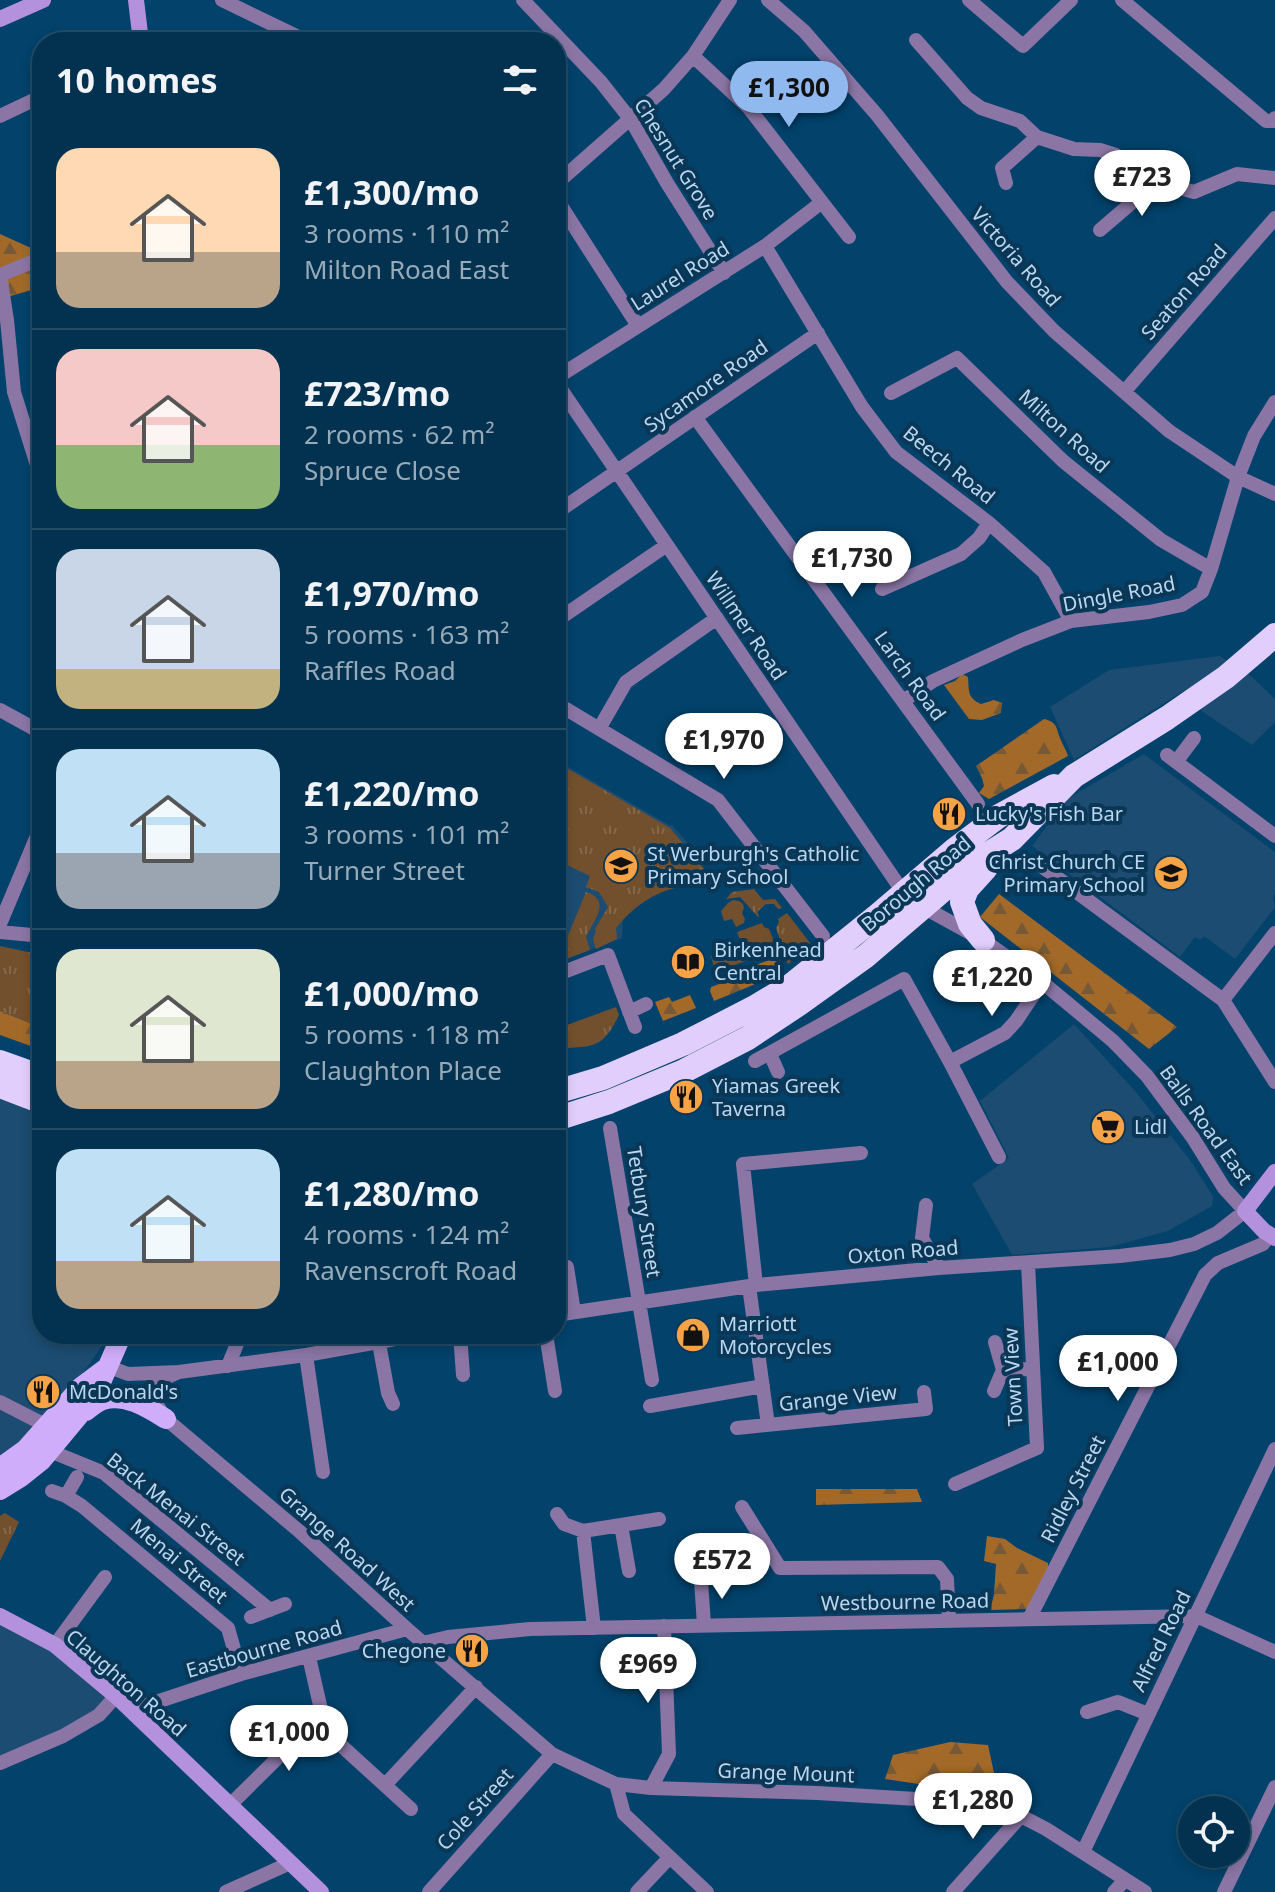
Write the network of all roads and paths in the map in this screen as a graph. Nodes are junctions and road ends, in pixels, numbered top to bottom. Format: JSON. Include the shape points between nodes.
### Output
{"nodes":[{"id":1,"x":136,"y":0,"type":"edge"},
{"id":2,"x":222,"y":0,"type":"edge"},
{"id":3,"x":523,"y":0,"type":"edge"},
{"id":4,"x":730,"y":0,"type":"edge"},
{"id":5,"x":768,"y":0,"type":"edge"},
{"id":6,"x":969,"y":0,"type":"edge"},
{"id":7,"x":1071,"y":0,"type":"edge"},
{"id":8,"x":1122,"y":0,"type":"edge"},
{"id":9,"x":38,"y":1,"type":"edge"},
{"id":10,"x":0,"y":19,"type":"edge"},
{"id":11,"x":140,"y":32,"type":"edge"},
{"id":12,"x":288,"y":32,"type":"edge"},
{"id":13,"x":553,"y":32,"type":"edge"},
{"id":14,"x":916,"y":40,"type":"dead end"},
{"id":15,"x":566,"y":45,"type":"edge"},
{"id":16,"x":693,"y":56,"type":"junction"},
{"id":17,"x":32,"y":101,"type":"edge"},
{"id":18,"x":0,"y":116,"type":"edge"},
{"id":19,"x":1275,"y":118,"type":"edge"},
{"id":20,"x":631,"y":120,"type":"junction"},
{"id":21,"x":1037,"y":137,"type":"junction"},
{"id":22,"x":566,"y":175,"type":"edge"},
{"id":23,"x":1146,"y":178,"type":"junction"},
{"id":24,"x":1275,"y":178,"type":"edge"},
{"id":25,"x":1006,"y":183,"type":"dead end"},
{"id":26,"x":822,"y":202,"type":"junction"},
{"id":27,"x":566,"y":214,"type":"edge"},
{"id":28,"x":1275,"y":218,"type":"edge"},
{"id":29,"x":1100,"y":230,"type":"dead end"},
{"id":30,"x":849,"y":237,"type":"dead end"},
{"id":31,"x":765,"y":246,"type":"junction"},
{"id":32,"x":32,"y":262,"type":"edge"},
{"id":33,"x":724,"y":273,"type":"junction"},
{"id":34,"x":0,"y":275,"type":"edge"},
{"id":35,"x":638,"y":326,"type":"junction"},
{"id":36,"x":818,"y":333,"type":"junction"},
{"id":37,"x":566,"y":373,"type":"edge"},
{"id":38,"x":1124,"y":392,"type":"junction"},
{"id":39,"x":891,"y":393,"type":"dead end"},
{"id":40,"x":566,"y":395,"type":"edge"},
{"id":41,"x":1275,"y":402,"type":"edge"},
{"id":42,"x":695,"y":417,"type":"junction"},
{"id":43,"x":32,"y":449,"type":"edge"},
{"id":44,"x":617,"y":471,"type":"junction"},
{"id":45,"x":1238,"y":477,"type":"junction"},
{"id":46,"x":1275,"y":494,"type":"edge"},
{"id":47,"x":566,"y":506,"type":"edge"},
{"id":48,"x":989,"y":523,"type":"junction"},
{"id":49,"x":667,"y":545,"type":"junction"},
{"id":50,"x":1211,"y":569,"type":"junction"},
{"id":51,"x":882,"y":589,"type":"dead end"},
{"id":52,"x":566,"y":614,"type":"edge"},
{"id":53,"x":717,"y":618,"type":"junction"},
{"id":54,"x":1071,"y":621,"type":"junction"},
{"id":55,"x":1275,"y":635,"type":"edge"},
{"id":56,"x":903,"y":701,"type":"junction"},
{"id":57,"x":566,"y":709,"type":"edge"},
{"id":58,"x":0,"y":710,"type":"edge"},
{"id":59,"x":32,"y":728,"type":"edge"},
{"id":60,"x":599,"y":729,"type":"junction"},
{"id":61,"x":1194,"y":738,"type":"dead end"},
{"id":62,"x":1074,"y":776,"type":"junction"},
{"id":63,"x":978,"y":804,"type":"dead end"},
{"id":64,"x":1275,"y":836,"type":"edge"},
{"id":65,"x":1012,"y":839,"type":"junction"},
{"id":66,"x":32,"y":848,"type":"edge"},
{"id":67,"x":1036,"y":862,"type":"dead end"},
{"id":68,"x":903,"y":892,"type":"junction"},
{"id":69,"x":923,"y":907,"type":"junction"},
{"id":70,"x":0,"y":924,"type":"edge"},
{"id":71,"x":0,"y":932,"type":"edge"},
{"id":72,"x":1275,"y":933,"type":"edge"},
{"id":73,"x":32,"y":935,"type":"edge"},
{"id":74,"x":823,"y":936,"type":"dead end"},
{"id":75,"x":983,"y":940,"type":"junction"},
{"id":76,"x":566,"y":971,"type":"edge"},
{"id":77,"x":1042,"y":982,"type":"junction"},
{"id":78,"x":1223,"y":1000,"type":"junction"},
{"id":79,"x":646,"y":1004,"type":"dead end"},
{"id":80,"x":629,"y":1012,"type":"junction"},
{"id":81,"x":635,"y":1027,"type":"dead end"},
{"id":82,"x":770,"y":1054,"type":"junction"},
{"id":83,"x":755,"y":1061,"type":"dead end"},
{"id":84,"x":0,"y":1062,"type":"edge"},
{"id":85,"x":950,"y":1062,"type":"junction"},
{"id":86,"x":778,"y":1072,"type":"dead end"},
{"id":87,"x":32,"y":1073,"type":"edge"},
{"id":88,"x":1275,"y":1082,"type":"edge"},
{"id":89,"x":0,"y":1086,"type":"edge"},
{"id":90,"x":566,"y":1089,"type":"edge"},
{"id":91,"x":32,"y":1098,"type":"edge"},
{"id":92,"x":566,"y":1116,"type":"edge"},
{"id":93,"x":610,"y":1128,"type":"dead end"},
{"id":94,"x":861,"y":1153,"type":"dead end"},
{"id":95,"x":999,"y":1157,"type":"dead end"},
{"id":96,"x":1275,"y":1172,"type":"edge"},
{"id":97,"x":926,"y":1205,"type":"dead end"},
{"id":98,"x":1245,"y":1211,"type":"junction"},
{"id":99,"x":1272,"y":1236,"type":"edge"},
{"id":100,"x":1028,"y":1263,"type":"junction"},
{"id":101,"x":567,"y":1267,"type":"dead end"},
{"id":102,"x":939,"y":1268,"type":"junction"},
{"id":103,"x":752,"y":1286,"type":"junction"},
{"id":104,"x":638,"y":1302,"type":"junction"},
{"id":105,"x":574,"y":1312,"type":"junction"},
{"id":106,"x":566,"y":1313,"type":"edge"},
{"id":107,"x":995,"y":1342,"type":"dead end"},
{"id":108,"x":118,"y":1344,"type":"edge"},
{"id":109,"x":237,"y":1344,"type":"edge"},
{"id":110,"x":373,"y":1344,"type":"edge"},
{"id":111,"x":379,"y":1344,"type":"edge"},
{"id":112,"x":461,"y":1344,"type":"edge"},
{"id":113,"x":548,"y":1344,"type":"edge"},
{"id":114,"x":306,"y":1355,"type":"junction"},
{"id":115,"x":228,"y":1366,"type":"junction"},
{"id":116,"x":109,"y":1367,"type":"junction"},
{"id":117,"x":1033,"y":1369,"type":"junction"},
{"id":118,"x":1003,"y":1370,"type":"junction"},
{"id":119,"x":179,"y":1372,"type":"junction"},
{"id":120,"x":463,"y":1375,"type":"dead end"},
{"id":121,"x":652,"y":1380,"type":"dead end"},
{"id":122,"x":763,"y":1386,"type":"junction"},
{"id":123,"x":555,"y":1391,"type":"dead end"},
{"id":124,"x":994,"y":1391,"type":"dead end"},
{"id":125,"x":924,"y":1392,"type":"dead end"},
{"id":126,"x":0,"y":1402,"type":"edge"},
{"id":127,"x":393,"y":1404,"type":"dead end"},
{"id":128,"x":650,"y":1406,"type":"dead end"},
{"id":129,"x":82,"y":1413,"type":"junction"},
{"id":130,"x":166,"y":1419,"type":"junction"},
{"id":131,"x":768,"y":1425,"type":"junction"},
{"id":132,"x":47,"y":1426,"type":"junction"},
{"id":133,"x":737,"y":1428,"type":"dead end"},
{"id":134,"x":1275,"y":1449,"type":"edge"},
{"id":135,"x":50,"y":1451,"type":"junction"},
{"id":136,"x":0,"y":1468,"type":"edge"},
{"id":137,"x":323,"y":1472,"type":"dead end"},
{"id":138,"x":21,"y":1477,"type":"junction"},
{"id":139,"x":77,"y":1477,"type":"dead end"},
{"id":140,"x":955,"y":1484,"type":"dead end"},
{"id":141,"x":0,"y":1490,"type":"edge"},
{"id":142,"x":0,"y":1499,"type":"edge"},
{"id":143,"x":742,"y":1507,"type":"dead end"},
{"id":144,"x":557,"y":1514,"type":"dead end"},
{"id":145,"x":659,"y":1519,"type":"dead end"},
{"id":146,"x":621,"y":1525,"type":"junction"},
{"id":147,"x":583,"y":1531,"type":"junction"},
{"id":148,"x":762,"y":1542,"type":"junction"},
{"id":149,"x":734,"y":1560,"type":"dead end"},
{"id":150,"x":629,"y":1571,"type":"dead end"},
{"id":151,"x":105,"y":1577,"type":"dead end"},
{"id":152,"x":701,"y":1580,"type":"dead end"},
{"id":153,"x":285,"y":1604,"type":"dead end"},
{"id":154,"x":270,"y":1610,"type":"junction"},
{"id":155,"x":0,"y":1616,"type":"edge"},
{"id":156,"x":1196,"y":1616,"type":"junction"},
{"id":157,"x":251,"y":1617,"type":"dead end"},
{"id":158,"x":1029,"y":1619,"type":"junction"},
{"id":159,"x":949,"y":1621,"type":"junction"},
{"id":160,"x":704,"y":1625,"type":"junction"},
{"id":161,"x":664,"y":1626,"type":"junction"},
{"id":162,"x":594,"y":1628,"type":"junction"},
{"id":163,"x":407,"y":1629,"type":"junction"},
{"id":164,"x":423,"y":1643,"type":"junction"},
{"id":165,"x":55,"y":1645,"type":"junction"},
{"id":166,"x":1275,"y":1652,"type":"edge"},
{"id":167,"x":309,"y":1657,"type":"junction"},
{"id":168,"x":241,"y":1674,"type":"junction"},
{"id":169,"x":476,"y":1687,"type":"junction"},
{"id":170,"x":116,"y":1696,"type":"junction"},
{"id":171,"x":1087,"y":1712,"type":"dead end"},
{"id":172,"x":322,"y":1714,"type":"junction"},
{"id":173,"x":1148,"y":1714,"type":"junction"},
{"id":174,"x":135,"y":1715,"type":"junction"},
{"id":175,"x":552,"y":1754,"type":"junction"},
{"id":176,"x":0,"y":1763,"type":"edge"},
{"id":177,"x":616,"y":1784,"type":"junction"},
{"id":178,"x":385,"y":1785,"type":"junction"},
{"id":179,"x":1275,"y":1787,"type":"edge"},
{"id":180,"x":651,"y":1788,"type":"junction"},
{"id":181,"x":230,"y":1805,"type":"junction"},
{"id":182,"x":411,"y":1809,"type":"dead end"},
{"id":183,"x":1021,"y":1816,"type":"junction"},
{"id":184,"x":1083,"y":1852,"type":"junction"},
{"id":185,"x":669,"y":1858,"type":"junction"},
{"id":186,"x":290,"y":1863,"type":"junction"},
{"id":187,"x":1125,"y":1880,"type":"junction"},
{"id":188,"x":226,"y":1892,"type":"edge"},
{"id":189,"x":321,"y":1892,"type":"edge"},
{"id":190,"x":429,"y":1892,"type":"edge"},
{"id":191,"x":637,"y":1892,"type":"edge"},
{"id":192,"x":707,"y":1892,"type":"edge"},
{"id":193,"x":953,"y":1892,"type":"edge"},
{"id":194,"x":1114,"y":1892,"type":"edge"},
{"id":195,"x":1145,"y":1892,"type":"edge"},
{"id":196,"x":1224,"y":1892,"type":"edge"}],
"edges":[{"from":1,"to":11,"type":"street"},
{"from":2,"to":12,"type":"street"},
{"from":3,"to":13,"type":"street","name":"Chesnut Grove"},
{"from":4,"to":16,"type":"street"},
{"from":5,"to":38,"type":"street","name":"Victoria Road","via":[[804,31],[877,115],[1007,282]]},
{"from":6,"to":7,"type":"street","via":[[1023,46]]},
{"from":8,"to":19,"type":"street","via":[[1266,121]]},
{"from":9,"to":10,"type":"street"},
{"from":14,"to":21,"type":"street","via":[[967,98],[1020,121]]},
{"from":15,"to":20,"type":"street","name":"Chesnut Grove"},
{"from":16,"to":20,"type":"street"},
{"from":16,"to":26,"type":"street","via":[[748,107]]},
{"from":17,"to":18,"type":"street"},
{"from":20,"to":22,"type":"street"},
{"from":20,"to":33,"type":"street","name":"Chesnut Grove"},
{"from":21,"to":23,"type":"street","via":[[1116,155]]},
{"from":21,"to":25,"type":"street","via":[[1002,168]]},
{"from":23,"to":24,"type":"street","via":[[1194,192],[1237,174]]},
{"from":23,"to":29,"type":"street","via":[[1136,199]]},
{"from":26,"to":30,"type":"street"},
{"from":26,"to":31,"type":"street","name":"Laurel Road"},
{"from":27,"to":35,"type":"street"},
{"from":28,"to":38,"type":"street","name":"Seaton Road"},
{"from":31,"to":33,"type":"street","name":"Laurel Road"},
{"from":31,"to":36,"type":"street","name":"Beech Road"},
{"from":32,"to":34,"type":"street"},
{"from":33,"to":35,"type":"street","name":"Laurel Road"},
{"from":34,"to":43,"type":"street","via":[[14,392]]},
{"from":35,"to":37,"type":"street","name":"Laurel Road"},
{"from":36,"to":42,"type":"street","name":"Sycamore Road"},
{"from":36,"to":48,"type":"street","name":"Beech Road","via":[[896,452]]},
{"from":38,"to":45,"type":"street","name":"Victoria Road","via":[[1169,431]]},
{"from":39,"to":50,"type":"street","name":"Milton Road","via":[[957,358],[1063,461],[1161,540]]},
{"from":40,"to":44,"type":"street","name":"Willmer Road"},
{"from":41,"to":45,"type":"street","name":"Dingle Road"},
{"from":42,"to":44,"type":"street","name":"Sycamore Road"},
{"from":42,"to":56,"type":"street","name":"Larch Road"},
{"from":44,"to":47,"type":"street","name":"Sycamore Road"},
{"from":44,"to":49,"type":"street","name":"Willmer Road"},
{"from":45,"to":46,"type":"street","name":"Victoria Road"},
{"from":45,"to":50,"type":"street","name":"Dingle Road"},
{"from":48,"to":51,"type":"street","via":[[961,554]]},
{"from":48,"to":54,"type":"street","name":"Beech Road","via":[[1044,572]]},
{"from":49,"to":52,"type":"street"},
{"from":49,"to":53,"type":"street","name":"Willmer Road"},
{"from":50,"to":54,"type":"street","name":"Dingle Road","via":[[1202,592],[1182,605]]},
{"from":53,"to":60,"type":"street","via":[[626,682]]},
{"from":53,"to":68,"type":"street","name":"Willmer Road"},
{"from":54,"to":56,"type":"street","name":"Dingle Road","via":[[933,681]]},
{"from":55,"to":62,"type":"highway","name":"Borough Road","via":[[1226,677]]},
{"from":56,"to":63,"type":"street","name":"Larch Road"},
{"from":57,"to":60,"type":"street"},
{"from":58,"to":59,"type":"street"},
{"from":60,"to":74,"type":"street","via":[[718,800]]},
{"from":61,"to":64,"type":"street","via":[[1172,759]]},
{"from":62,"to":65,"type":"highway","name":"Borough Road"},
{"from":62,"to":68,"type":"highway","via":[[999,816]]},
{"from":65,"to":69,"type":"highway","name":"Borough Road"},
{"from":65,"to":75,"type":"highway","via":[[967,889],[962,902]]},
{"from":66,"to":70,"type":"street"},
{"from":67,"to":78,"type":"street"},
{"from":68,"to":69,"type":"street","name":"Balls Road East"},
{"from":68,"to":90,"type":"highway","via":[[790,986],[753,1008],[683,1044]]},
{"from":69,"to":75,"type":"street","name":"Balls Road East"},
{"from":69,"to":92,"type":"highway","name":"Borough Road","via":[[866,956],[748,1038],[684,1071]]},
{"from":71,"to":73,"type":"street"},
{"from":72,"to":78,"type":"street"},
{"from":75,"to":77,"type":"street","name":"Balls Road East"},
{"from":76,"to":80,"type":"street","via":[[608,955]]},
{"from":77,"to":85,"type":"street","via":[[1005,1033]]},
{"from":77,"to":98,"type":"street","name":"Balls Road East","via":[[1147,1076]]},
{"from":78,"to":88,"type":"street"},
{"from":79,"to":80,"type":"street"},
{"from":80,"to":81,"type":"street"},
{"from":82,"to":83,"type":"street"},
{"from":82,"to":85,"type":"street","via":[[904,979]]},
{"from":82,"to":86,"type":"street"},
{"from":84,"to":87,"type":"highway"},
{"from":85,"to":95,"type":"street"},
{"from":89,"to":91,"type":"highway"},
{"from":93,"to":104,"type":"street","name":"Tetbury Street"},
{"from":94,"to":103,"type":"street","via":[[743,1164]]},
{"from":96,"to":98,"type":"street"},
{"from":97,"to":102,"type":"street","via":[[922,1238]]},
{"from":98,"to":99,"type":"street"},
{"from":98,"to":100,"type":"street","name":"Oxton Road","via":[[1217,1233],[1170,1250]]},
{"from":99,"to":158,"type":"street","name":"Ridley Street","via":[[1205,1275]]},
{"from":100,"to":102,"type":"street","name":"Oxton Road"},
{"from":100,"to":117,"type":"street","name":"Town View"},
{"from":101,"to":105,"type":"street"},
{"from":102,"to":103,"type":"street","name":"Oxton Road"},
{"from":103,"to":104,"type":"street","name":"Oxton Road"},
{"from":103,"to":122,"type":"street"},
{"from":104,"to":105,"type":"street","name":"Oxton Road"},
{"from":104,"to":121,"type":"street","name":"Tetbury Street"},
{"from":105,"to":106,"type":"street","name":"Oxton Road"},
{"from":107,"to":118,"type":"street"},
{"from":108,"to":116,"type":"main road"},
{"from":109,"to":115,"type":"street"},
{"from":110,"to":114,"type":"street"},
{"from":111,"to":127,"type":"street"},
{"from":112,"to":120,"type":"street"},
{"from":113,"to":123,"type":"street"},
{"from":114,"to":115,"type":"street"},
{"from":114,"to":137,"type":"street"},
{"from":115,"to":119,"type":"street"},
{"from":116,"to":119,"type":"street","via":[[128,1374]]},
{"from":116,"to":129,"type":"main road"},
{"from":116,"to":132,"type":"main road","via":[[81,1387]]},
{"from":117,"to":118,"type":"street"},
{"from":117,"to":140,"type":"street","name":"Town View","via":[[1037,1448]]},
{"from":118,"to":124,"type":"street"},
{"from":119,"to":130,"type":"street","via":[[152,1387],[151,1395]]},
{"from":122,"to":128,"type":"street"},
{"from":122,"to":131,"type":"street"},
{"from":125,"to":131,"type":"street","name":"Grange View","via":[[926,1409]]},
{"from":126,"to":132,"type":"street"},
{"from":129,"to":130,"type":"main road","via":[[103,1400],[121,1398]]},
{"from":129,"to":135,"type":"main road"},
{"from":130,"to":163,"type":"street","name":"Grange Road West"},
{"from":131,"to":133,"type":"street","name":"Grange View"},
{"from":132,"to":136,"type":"main road"},
{"from":134,"to":156,"type":"street","name":"Alfred Road"},
{"from":135,"to":138,"type":"main road"},
{"from":135,"to":154,"type":"street","name":"Back Menai Street","via":[[104,1473]]},
{"from":138,"to":141,"type":"main road"},
{"from":138,"to":142,"type":"street"},
{"from":139,"to":168,"type":"street","name":"Menai Street","via":[[59,1493],[82,1506],[228,1628]]},
{"from":143,"to":148,"type":"street"},
{"from":144,"to":147,"type":"street","via":[[564,1524]]},
{"from":145,"to":146,"type":"street"},
{"from":146,"to":147,"type":"street"},
{"from":146,"to":150,"type":"street"},
{"from":147,"to":162,"type":"street"},
{"from":148,"to":149,"type":"street"},
{"from":148,"to":159,"type":"street","via":[[780,1568],[938,1567],[947,1579]]},
{"from":151,"to":165,"type":"street"},
{"from":152,"to":160,"type":"street"},
{"from":153,"to":154,"type":"street"},
{"from":154,"to":157,"type":"street"},
{"from":155,"to":165,"type":"street","name":"Claughton Road"},
{"from":156,"to":158,"type":"street","name":"Westbourne Road"},
{"from":156,"to":166,"type":"street"},
{"from":156,"to":173,"type":"street","name":"Alfred Road"},
{"from":158,"to":159,"type":"street","name":"Westbourne Road"},
{"from":159,"to":160,"type":"street","name":"Westbourne Road"},
{"from":160,"to":161,"type":"street","name":"Westbourne Road"},
{"from":161,"to":162,"type":"street","name":"Westbourne Road"},
{"from":161,"to":180,"type":"street","via":[[669,1754]]},
{"from":162,"to":164,"type":"street","name":"Westbourne Road","via":[[530,1629]]},
{"from":163,"to":164,"type":"street","name":"Grange Road West"},
{"from":163,"to":167,"type":"street","name":"Eastbourne Road"},
{"from":164,"to":169,"type":"street","name":"Grange Road West"},
{"from":165,"to":170,"type":"street","name":"Claughton Road"},
{"from":167,"to":168,"type":"street","name":"Eastbourne Road"},
{"from":167,"to":172,"type":"street"},
{"from":168,"to":174,"type":"street","name":"Eastbourne Road","via":[[147,1705]]},
{"from":169,"to":175,"type":"street","name":"Grange Road West"},
{"from":169,"to":178,"type":"street"},
{"from":170,"to":174,"type":"street","name":"Claughton Road"},
{"from":170,"to":176,"type":"street","via":[[99,1715],[63,1736]]},
{"from":171,"to":173,"type":"street","via":[[1118,1702]]},
{"from":172,"to":178,"type":"street","via":[[334,1739]]},
{"from":172,"to":181,"type":"street"},
{"from":173,"to":184,"type":"street","name":"Alfred Road"},
{"from":174,"to":181,"type":"street","name":"Claughton Road"},
{"from":175,"to":177,"type":"street","name":"Grange Mount"},
{"from":175,"to":190,"type":"street","name":"Cole Street"},
{"from":177,"to":180,"type":"street","name":"Grange Mount"},
{"from":177,"to":185,"type":"street","via":[[624,1814]]},
{"from":178,"to":182,"type":"street"},
{"from":179,"to":196,"type":"street"},
{"from":180,"to":183,"type":"street","name":"Grange Mount","via":[[983,1803]]},
{"from":181,"to":186,"type":"street","name":"Claughton Road"},
{"from":183,"to":184,"type":"street","name":"Grange Mount"},
{"from":183,"to":193,"type":"street"},
{"from":184,"to":187,"type":"street","name":"Grange Mount"},
{"from":185,"to":191,"type":"street"},
{"from":185,"to":192,"type":"street"},
{"from":186,"to":188,"type":"street"},
{"from":186,"to":189,"type":"street","name":"Claughton Road"},
{"from":187,"to":194,"type":"street"},
{"from":187,"to":195,"type":"street","name":"Grange Mount"}]}
